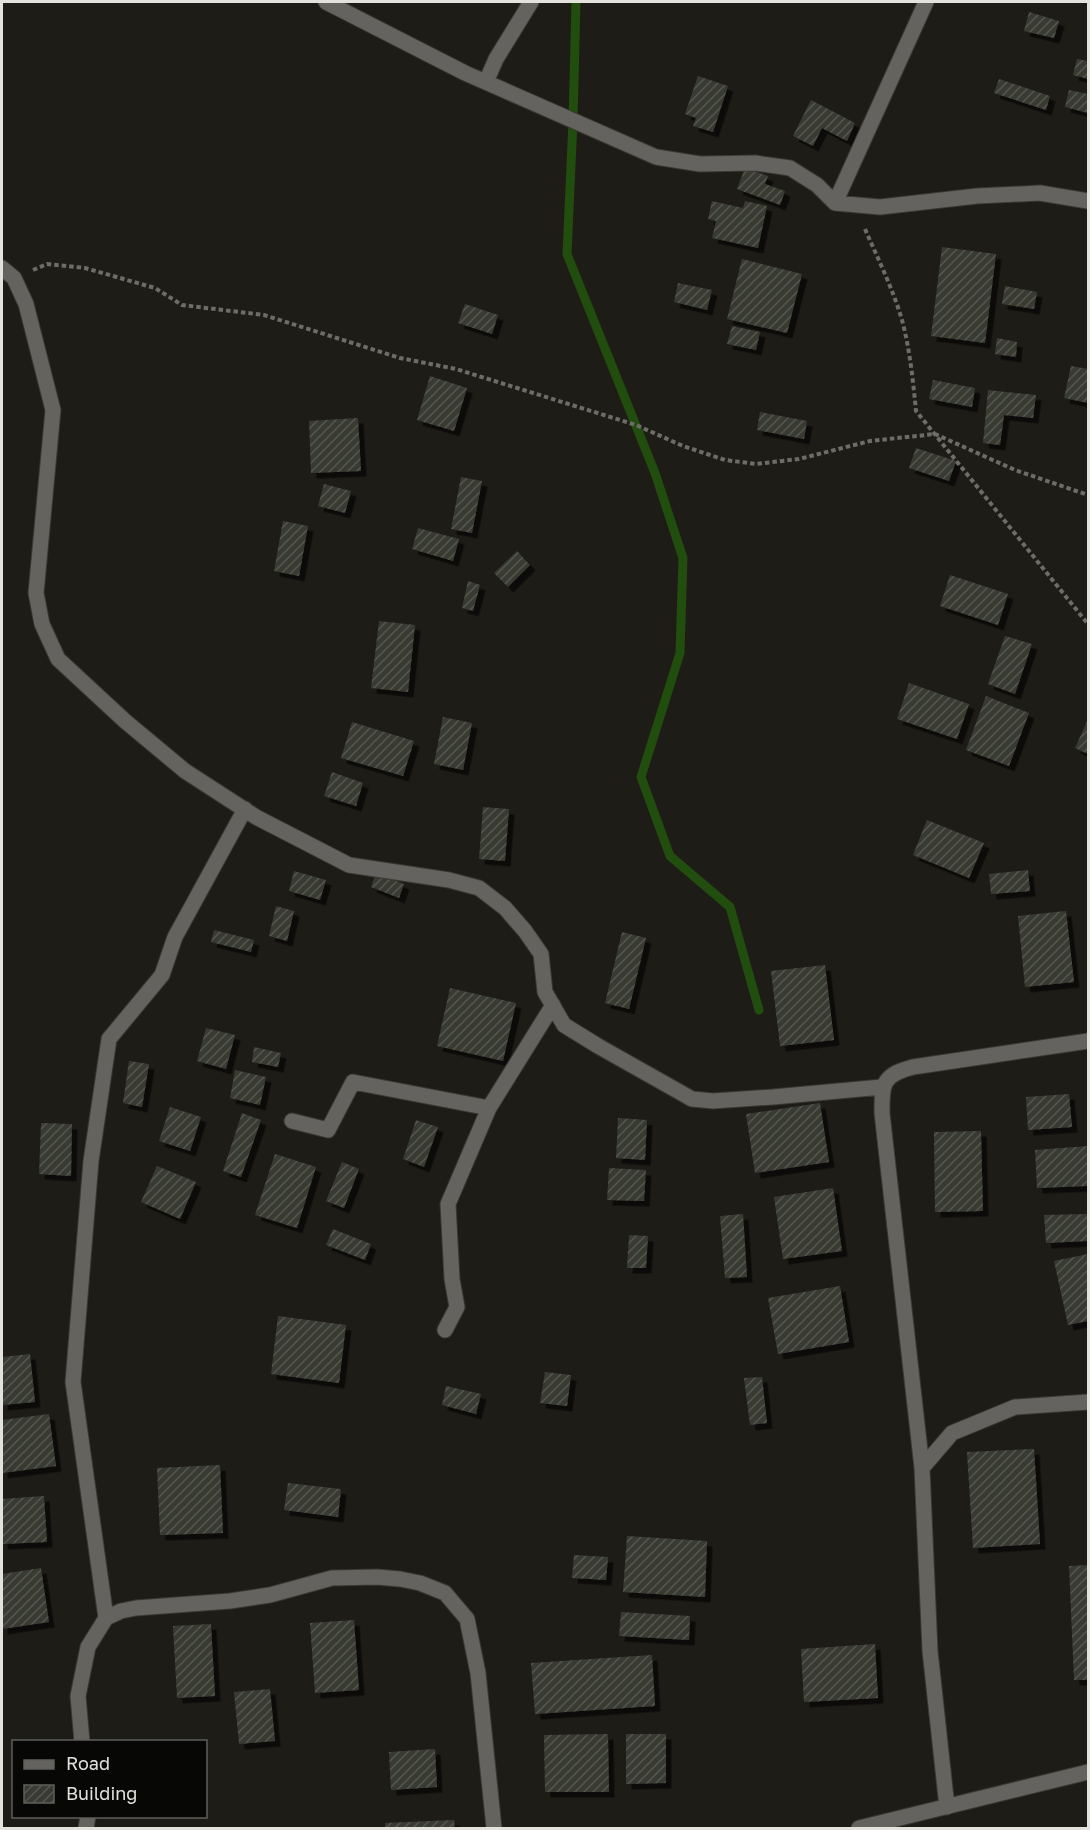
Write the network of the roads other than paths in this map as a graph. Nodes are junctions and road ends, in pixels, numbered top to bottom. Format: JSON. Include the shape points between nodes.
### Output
{"nodes":[{"id":1,"x":326,"y":2,"type":"edge"},
{"id":2,"x":531,"y":2,"type":"edge"},
{"id":3,"x":926,"y":2,"type":"edge"},
{"id":4,"x":486,"y":82,"type":"junction"},
{"id":5,"x":1089,"y":201,"type":"edge"},
{"id":6,"x":835,"y":203,"type":"junction"},
{"id":7,"x":8,"y":273,"type":"edge"},
{"id":8,"x":244,"y":809,"type":"junction"},
{"id":9,"x":553,"y":1005,"type":"junction"},
{"id":10,"x":1089,"y":1041,"type":"edge"},
{"id":11,"x":882,"y":1087,"type":"junction"},
{"id":12,"x":489,"y":1108,"type":"junction"},
{"id":13,"x":292,"y":1120,"type":"dead end"},
{"id":14,"x":445,"y":1330,"type":"dead end"},
{"id":15,"x":1089,"y":1402,"type":"edge"},
{"id":16,"x":922,"y":1468,"type":"junction"},
{"id":17,"x":106,"y":1618,"type":"junction"},
{"id":18,"x":82,"y":1740,"type":"edge"},
{"id":19,"x":1089,"y":1772,"type":"edge"},
{"id":20,"x":947,"y":1807,"type":"junction"},
{"id":21,"x":494,"y":1828,"type":"edge"},
{"id":22,"x":859,"y":1828,"type":"edge"}],
"edges":[{"from":1,"to":4,"type":"street"},
{"from":2,"to":4,"type":"street"},
{"from":3,"to":6,"type":"street"},
{"from":4,"to":6,"type":"street","via":[[656,157],[700,164],[755,163],[790,168],[817,185]]},
{"from":5,"to":6,"type":"street","via":[[1040,193],[880,207]]},
{"from":7,"to":8,"type":"street","via":[[26,304],[54,410],[36,592],[42,624],[58,659],[125,721],[185,771]]},
{"from":8,"to":9,"type":"street","via":[[349,865],[479,888],[505,908],[541,954],[545,992]]},
{"from":8,"to":17,"type":"street","via":[[175,936],[162,975],[109,1039],[91,1161],[73,1382]]},
{"from":9,"to":11,"type":"street","via":[[564,1025],[692,1100]]},
{"from":9,"to":12,"type":"street"},
{"from":10,"to":11,"type":"street","via":[[913,1067],[897,1071]]},
{"from":11,"to":16,"type":"street"},
{"from":12,"to":13,"type":"street","via":[[353,1082],[328,1130]]},
{"from":12,"to":14,"type":"street","via":[[448,1204],[457,1307]]},
{"from":15,"to":16,"type":"street","via":[[1015,1407],[952,1433]]},
{"from":16,"to":20,"type":"street","via":[[930,1651]]},
{"from":17,"to":18,"type":"street","via":[[88,1647],[78,1696]]},
{"from":17,"to":21,"type":"street","via":[[136,1608],[270,1595],[332,1578],[400,1579],[445,1593],[468,1619],[478,1673]]},
{"from":19,"to":20,"type":"street"},
{"from":20,"to":22,"type":"street"}]}
